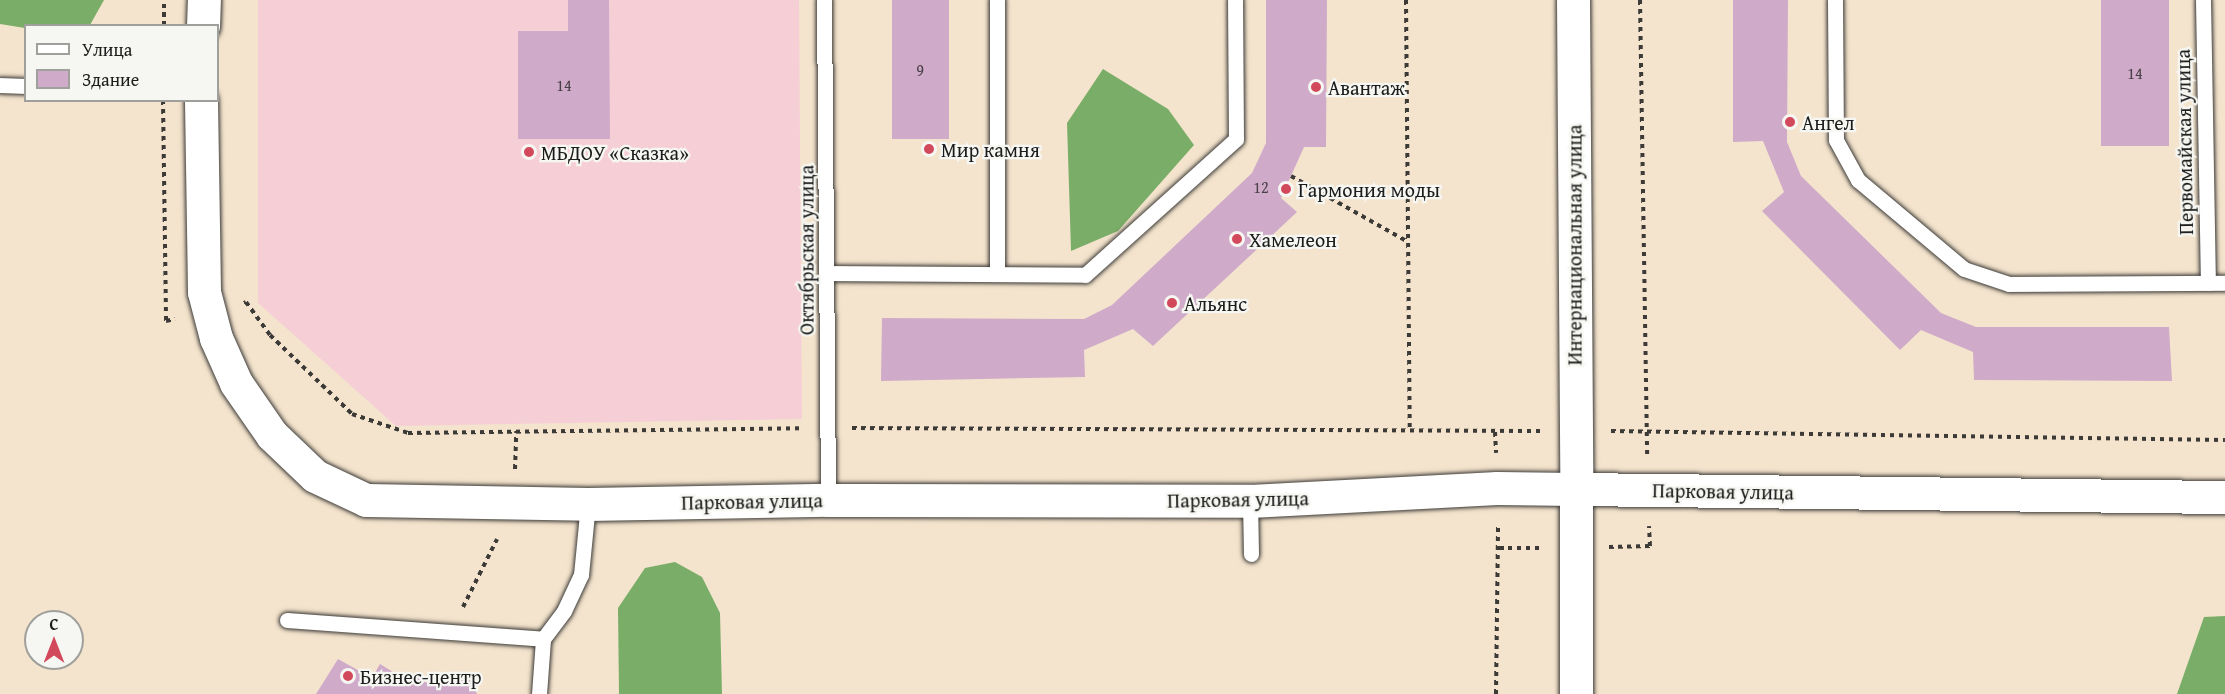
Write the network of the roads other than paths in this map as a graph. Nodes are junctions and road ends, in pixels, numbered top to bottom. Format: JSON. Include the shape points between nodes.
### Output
{"nodes":[{"id":1,"x":204,"y":0,"type":"edge"},
{"id":2,"x":824,"y":0,"type":"edge"},
{"id":3,"x":998,"y":0,"type":"edge"},
{"id":4,"x":1235,"y":0,"type":"edge"},
{"id":5,"x":1573,"y":0,"type":"edge"},
{"id":6,"x":1835,"y":0,"type":"edge"},
{"id":7,"x":2203,"y":0,"type":"edge"},
{"id":8,"x":203,"y":24,"type":"edge"},
{"id":9,"x":0,"y":85,"type":"edge"},
{"id":10,"x":24,"y":86,"type":"edge"},
{"id":11,"x":201,"y":102,"type":"edge"},
{"id":12,"x":828,"y":273,"type":"junction"},
{"id":13,"x":997,"y":274,"type":"junction"},
{"id":14,"x":2208,"y":283,"type":"junction"},
{"id":15,"x":2225,"y":283,"type":"edge"},
{"id":16,"x":1576,"y":489,"type":"junction"},
{"id":17,"x":2225,"y":497,"type":"edge"},
{"id":18,"x":828,"y":500,"type":"junction"},
{"id":19,"x":1250,"y":501,"type":"junction"},
{"id":20,"x":588,"y":504,"type":"junction"},
{"id":21,"x":1251,"y":554,"type":"dead end"},
{"id":22,"x":287,"y":620,"type":"dead end"},
{"id":23,"x":543,"y":639,"type":"junction"},
{"id":24,"x":539,"y":694,"type":"edge"},
{"id":25,"x":1576,"y":694,"type":"edge"}],
"edges":[{"from":1,"to":8,"type":"street"},
{"from":2,"to":12,"type":"lane","name":"Октябрьская улица"},
{"from":3,"to":13,"type":"lane"},
{"from":4,"to":13,"type":"lane","via":[[1236,139],[1085,275]]},
{"from":5,"to":16,"type":"street","name":"Интернациональная улица"},
{"from":6,"to":14,"type":"lane","via":[[1836,140],[1858,180],[1964,269],[2009,284]]},
{"from":7,"to":14,"type":"lane","name":"Первомайская улица"},
{"from":9,"to":10,"type":"lane"},
{"from":11,"to":20,"type":"street","name":"Парковая улица","via":[[204,292],[216,338],[236,383],[272,435],[315,476],[366,500]]},
{"from":12,"to":13,"type":"lane"},
{"from":12,"to":18,"type":"lane","name":"Октябрьская улица"},
{"from":14,"to":15,"type":"lane"},
{"from":16,"to":17,"type":"street","name":"Парковая улица"},
{"from":16,"to":19,"type":"street","name":"Парковая улица"},
{"from":16,"to":25,"type":"street","name":"Интернациональная улица"},
{"from":18,"to":19,"type":"street","name":"Парковая улица"},
{"from":18,"to":20,"type":"street","name":"Парковая улица"},
{"from":19,"to":21,"type":"lane"},
{"from":20,"to":23,"type":"lane","via":[[581,574],[564,611]]},
{"from":22,"to":23,"type":"lane"},
{"from":23,"to":24,"type":"lane"}]}
